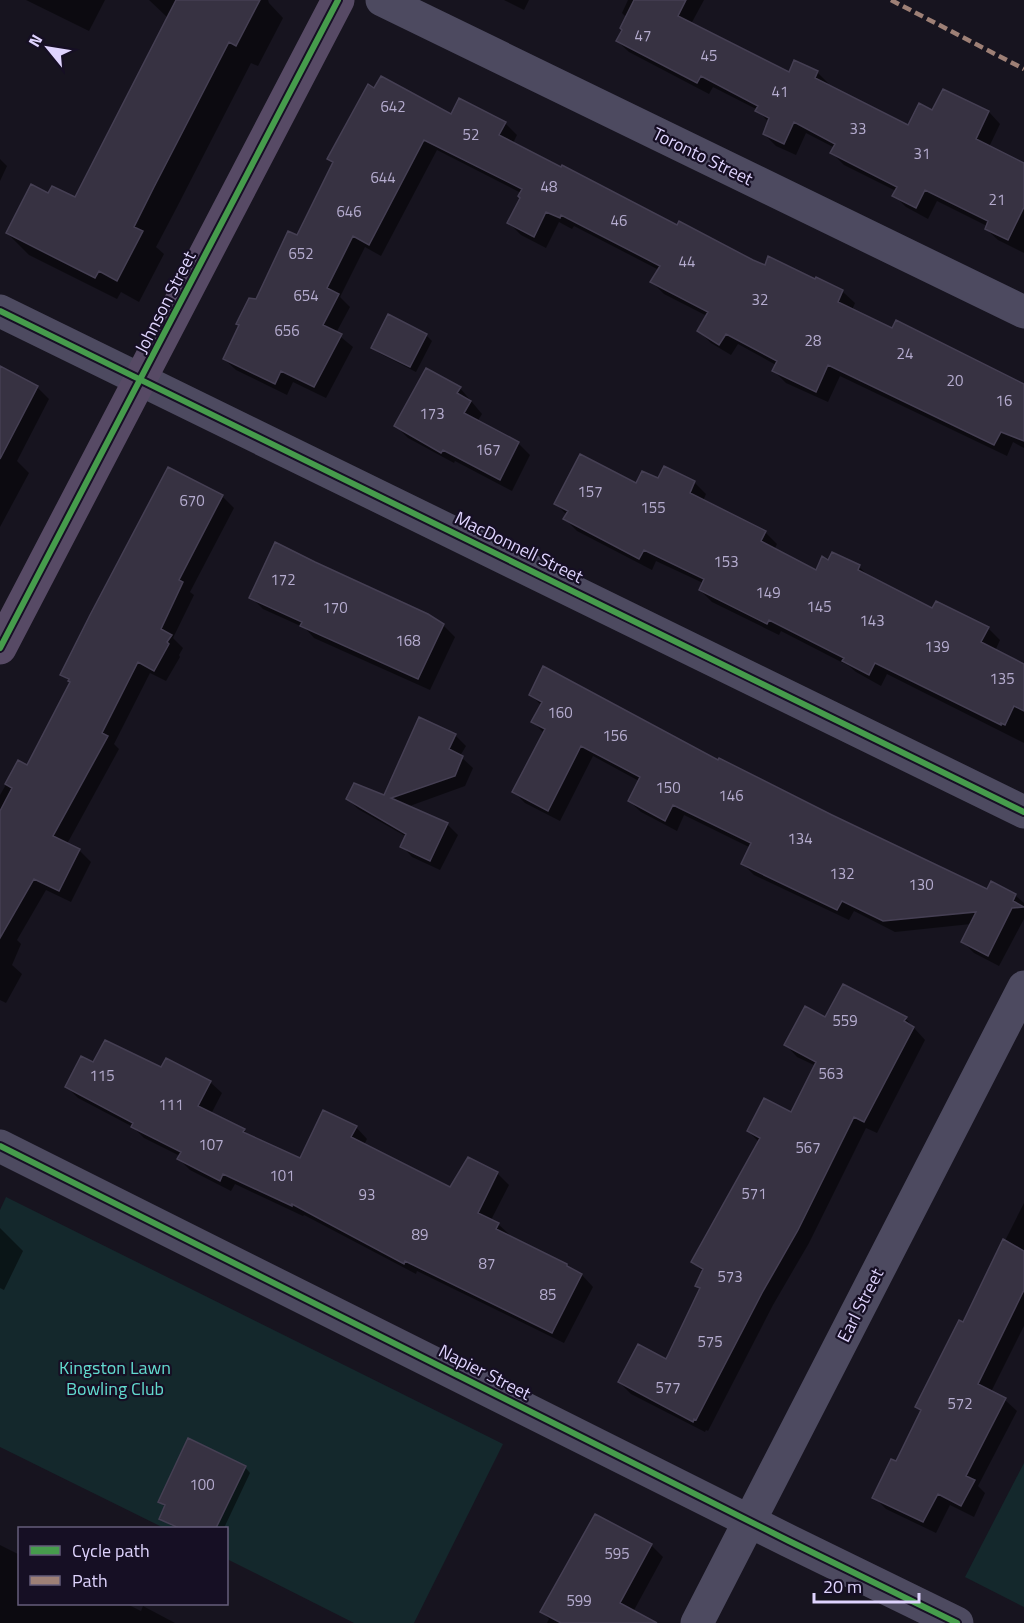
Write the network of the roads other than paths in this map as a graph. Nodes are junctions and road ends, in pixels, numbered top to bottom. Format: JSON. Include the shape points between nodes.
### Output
{"nodes":[{"id":1,"x":339,"y":0,"type":"edge"},
{"id":2,"x":382,"y":0,"type":"edge"},
{"id":3,"x":0,"y":311,"type":"edge"},
{"id":4,"x":1024,"y":312,"type":"edge"},
{"id":5,"x":142,"y":380,"type":"junction"},
{"id":6,"x":0,"y":648,"type":"edge"},
{"id":7,"x":1024,"y":812,"type":"edge"},
{"id":8,"x":1024,"y":987,"type":"edge"},
{"id":9,"x":0,"y":1146,"type":"edge"},
{"id":10,"x":749,"y":1520,"type":"junction"},
{"id":11,"x":697,"y":1623,"type":"edge"},
{"id":12,"x":957,"y":1623,"type":"edge"}],
"edges":[{"from":1,"to":5,"type":"main road","name":"Johnson Street"},
{"from":2,"to":4,"type":"street","name":"Toronto Street"},
{"from":3,"to":5,"type":"street","name":"MacDonnell Street"},
{"from":5,"to":6,"type":"main road","name":"Johnson Street"},
{"from":5,"to":7,"type":"street","name":"MacDonnell Street"},
{"from":8,"to":10,"type":"street","name":"Earl Street"},
{"from":9,"to":10,"type":"street","name":"Napier Street"},
{"from":10,"to":11,"type":"street","name":"Earl Street"},
{"from":10,"to":12,"type":"street","name":"Napier Street"}]}
